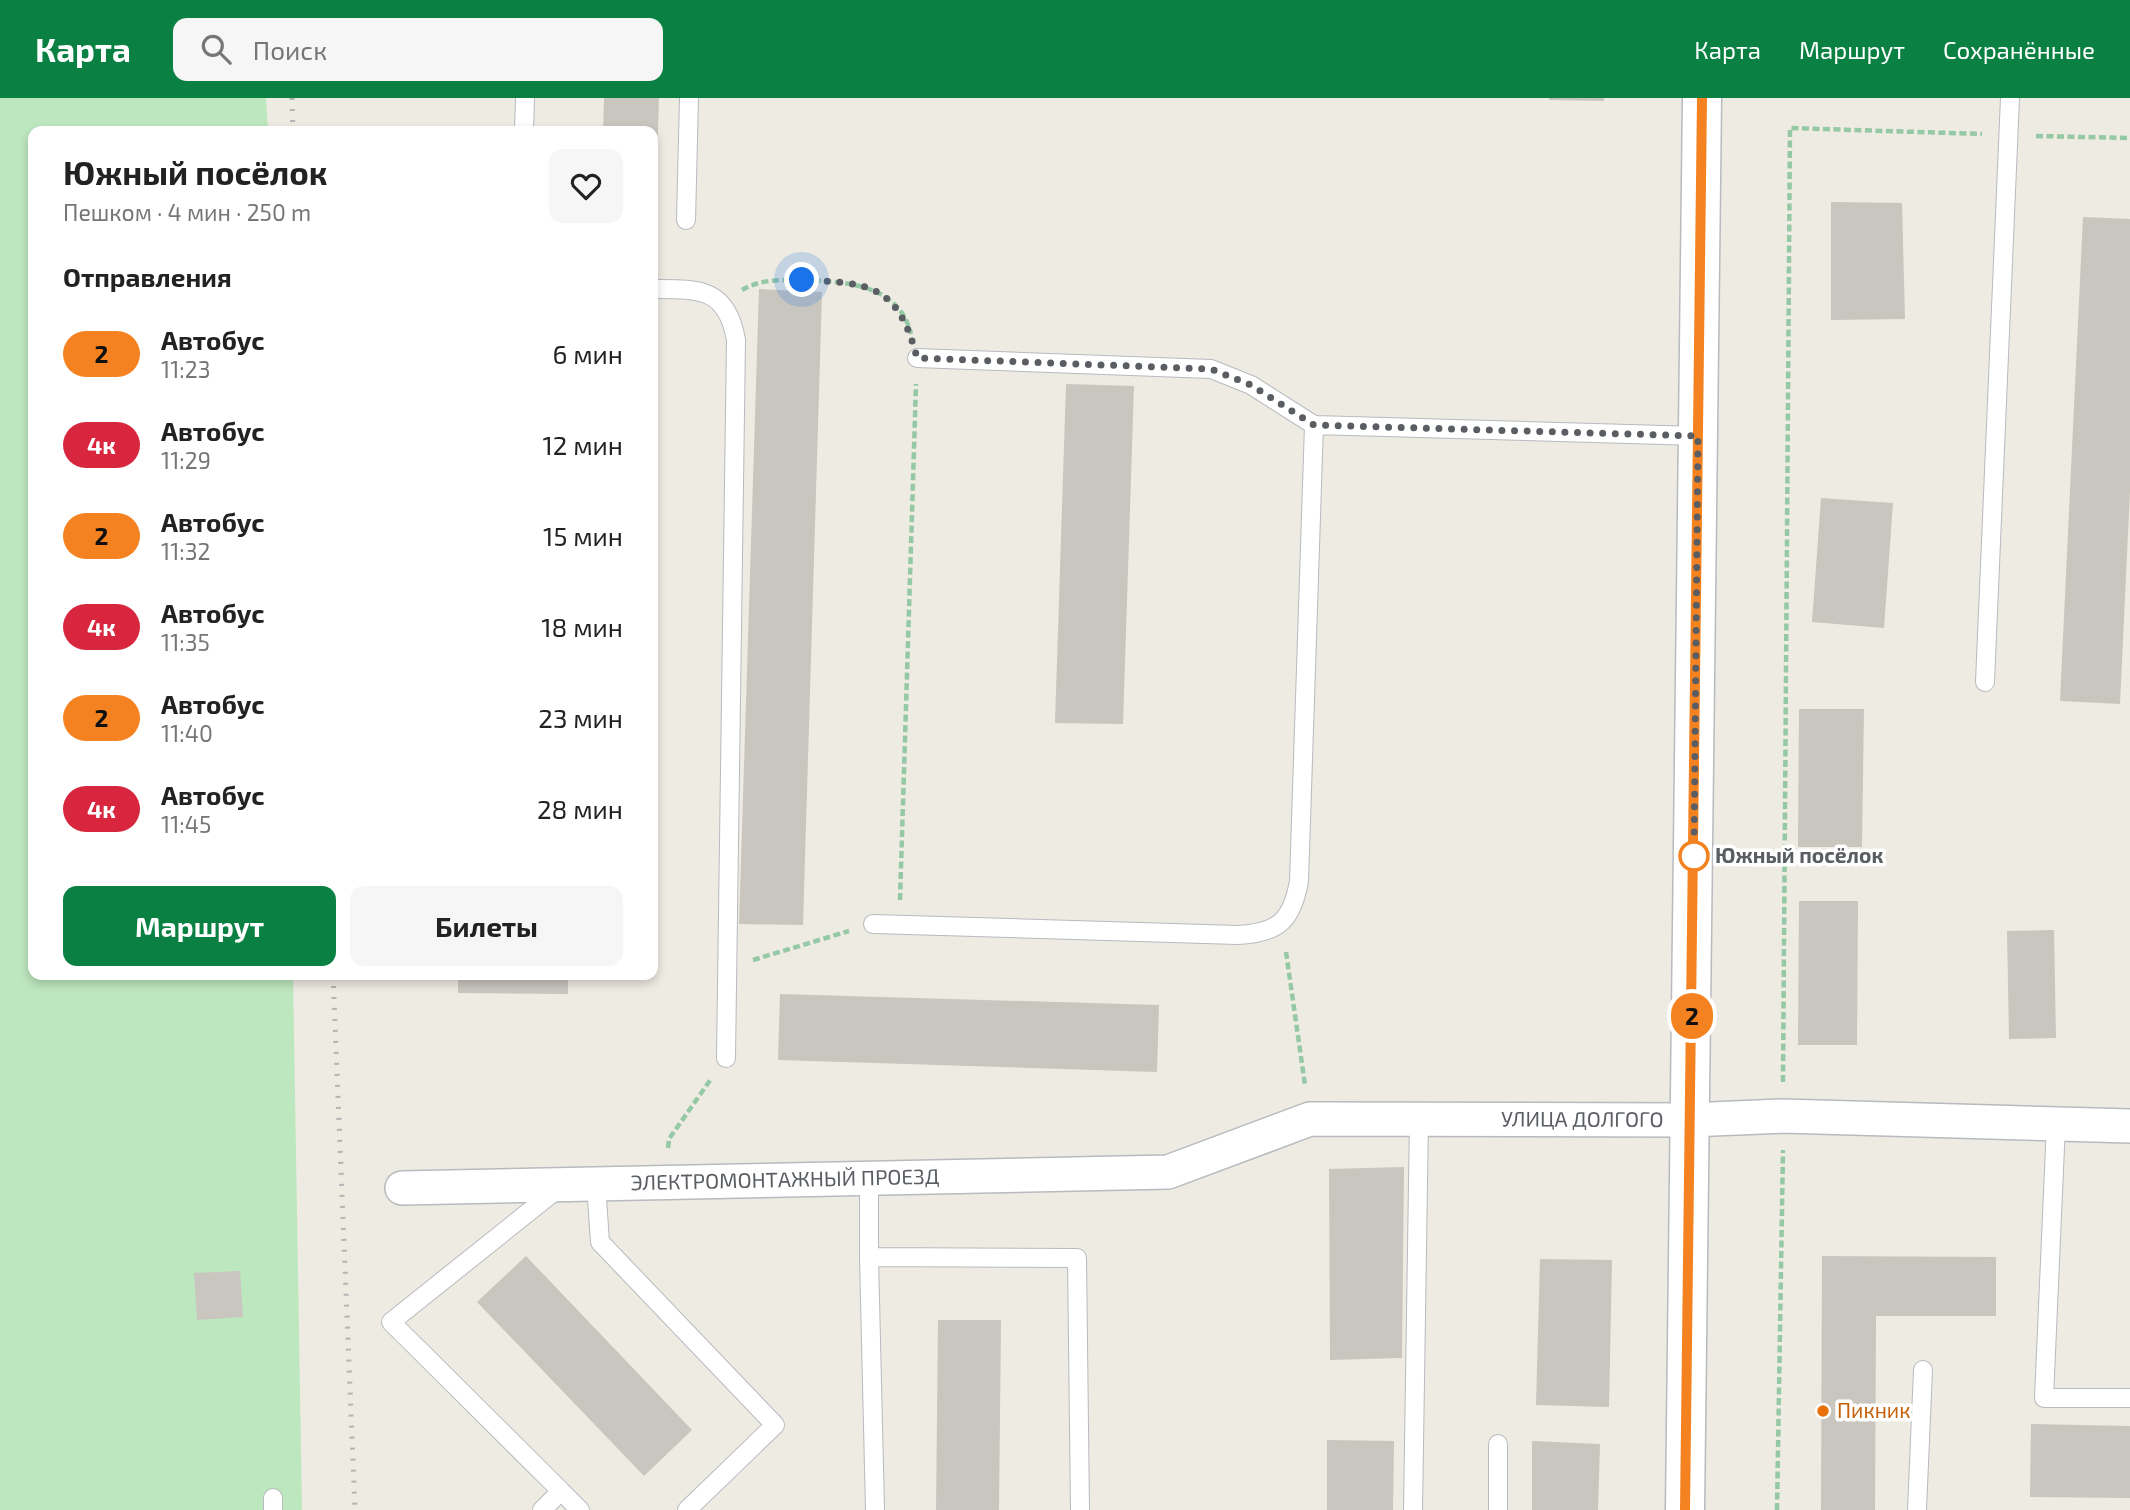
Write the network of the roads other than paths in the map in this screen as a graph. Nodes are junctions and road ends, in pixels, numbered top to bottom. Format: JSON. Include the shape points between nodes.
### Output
{"nodes":[{"id":1,"x":525,"y":98,"type":"edge"},
{"id":2,"x":689,"y":98,"type":"edge"},
{"id":3,"x":1702,"y":98,"type":"edge"},
{"id":4,"x":2010,"y":98,"type":"edge"},
{"id":5,"x":524,"y":126,"type":"edge"},
{"id":6,"x":686,"y":220,"type":"dead end"},
{"id":7,"x":658,"y":289,"type":"edge"},
{"id":8,"x":917,"y":358,"type":"road end"},
{"id":9,"x":1314,"y":425,"type":"junction"},
{"id":10,"x":1698,"y":436,"type":"junction"},
{"id":11,"x":1985,"y":682,"type":"dead end"},
{"id":12,"x":873,"y":924,"type":"road end"},
{"id":13,"x":726,"y":1058,"type":"road end"},
{"id":14,"x":1419,"y":1118,"type":"junction"},
{"id":15,"x":1689,"y":1120,"type":"junction"},
{"id":16,"x":2056,"y":1124,"type":"junction"},
{"id":17,"x":2130,"y":1126,"type":"edge"},
{"id":18,"x":1168,"y":1172,"type":"joint"},
{"id":19,"x":869,"y":1178,"type":"junction"},
{"id":20,"x":596,"y":1184,"type":"junction"},
{"id":21,"x":563,"y":1185,"type":"junction"},
{"id":22,"x":402,"y":1188,"type":"dead end"},
{"id":23,"x":869,"y":1257,"type":"junction"},
{"id":24,"x":1923,"y":1370,"type":"dead end"},
{"id":25,"x":2130,"y":1398,"type":"edge"},
{"id":26,"x":1497,"y":1444,"type":"dead end"},
{"id":27,"x":561,"y":1492,"type":"junction"},
{"id":28,"x":542,"y":1510,"type":"edge"},
{"id":29,"x":580,"y":1510,"type":"edge"},
{"id":30,"x":687,"y":1510,"type":"edge"},
{"id":31,"x":875,"y":1510,"type":"edge"},
{"id":32,"x":1080,"y":1510,"type":"edge"},
{"id":33,"x":1413,"y":1510,"type":"edge"},
{"id":34,"x":1498,"y":1510,"type":"edge"},
{"id":35,"x":1685,"y":1510,"type":"edge"},
{"id":36,"x":1917,"y":1510,"type":"edge"}],
"edges":[{"from":1,"to":5,"type":"lane"},
{"from":2,"to":6,"type":"lane"},
{"from":3,"to":10,"type":"street"},
{"from":4,"to":11,"type":"lane"},
{"from":7,"to":13,"type":"lane","via":[[695,289],[710,295],[732,318],[736,340]]},
{"from":8,"to":9,"type":"lane","via":[[1211,369],[1251,385]]},
{"from":9,"to":10,"type":"lane"},
{"from":9,"to":12,"type":"lane","via":[[1299,881],[1295,906],[1282,923],[1263,934],[1238,935]]},
{"from":10,"to":15,"type":"street"},
{"from":14,"to":15,"type":"street","name":"УЛИЦА ДОЛГОГО"},
{"from":14,"to":18,"type":"street","name":"УЛИЦА ДОЛГОГО","via":[[1310,1119]]},
{"from":14,"to":33,"type":"lane"},
{"from":15,"to":16,"type":"street","name":"УЛИЦА ДОЛГОГО","via":[[1783,1116]]},
{"from":15,"to":35,"type":"street"},
{"from":16,"to":17,"type":"street","name":"УЛИЦА ДОЛГОГО"},
{"from":16,"to":25,"type":"lane","via":[[2044,1398]]},
{"from":18,"to":19,"type":"street","name":"ЭЛЕКТРОМОНТАЖНЫЙ ПРОЕЗД"},
{"from":19,"to":20,"type":"street","name":"ЭЛЕКТРОМОНТАЖНЫЙ ПРОЕЗД"},
{"from":19,"to":23,"type":"lane"},
{"from":20,"to":21,"type":"street","name":"ЭЛЕКТРОМОНТАЖНЫЙ ПРОЕЗД"},
{"from":20,"to":30,"type":"lane","via":[[600,1242],[775,1425]]},
{"from":21,"to":22,"type":"street","name":"ЭЛЕКТРОМОНТАЖНЫЙ ПРОЕЗД"},
{"from":21,"to":27,"type":"lane","via":[[391,1322]]},
{"from":23,"to":31,"type":"lane"},
{"from":23,"to":32,"type":"lane","via":[[1077,1258]]},
{"from":24,"to":36,"type":"lane"},
{"from":26,"to":34,"type":"lane"},
{"from":27,"to":28,"type":"lane"},
{"from":27,"to":29,"type":"lane"}]}
